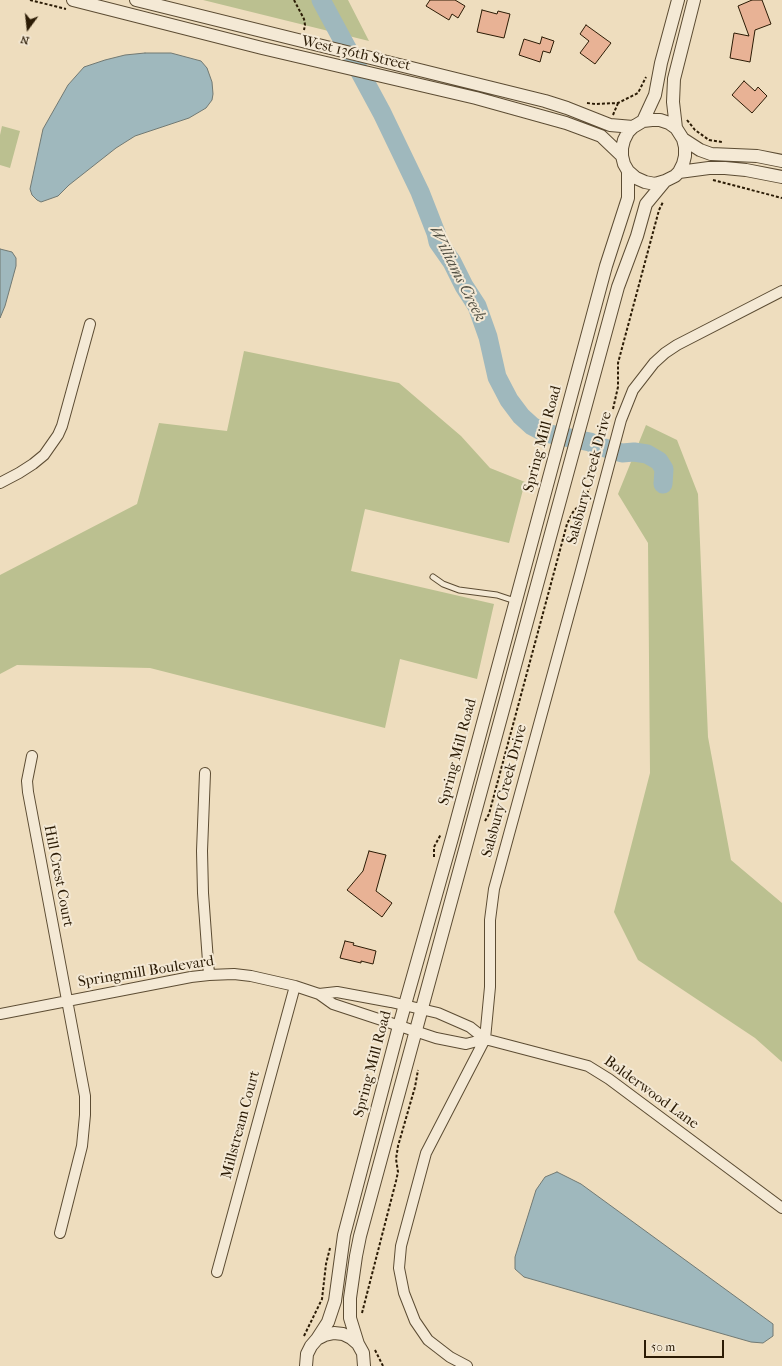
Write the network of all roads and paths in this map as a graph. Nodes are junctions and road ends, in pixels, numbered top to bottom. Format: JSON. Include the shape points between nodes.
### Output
{"nodes":[{"id":1,"x":73,"y":0,"type":"edge"},
{"id":2,"x":136,"y":0,"type":"edge"},
{"id":3,"x":294,"y":0,"type":"edge"},
{"id":4,"x":678,"y":0,"type":"edge"},
{"id":5,"x":694,"y":0,"type":"edge"},
{"id":6,"x":304,"y":33,"type":"dead end"},
{"id":7,"x":638,"y":93,"type":"dead end"},
{"id":8,"x":685,"y":115,"type":"dead end"},
{"id":9,"x":612,"y":119,"type":"dead end"},
{"id":10,"x":638,"y":124,"type":"junction"},
{"id":11,"x":676,"y":128,"type":"junction"},
{"id":12,"x":683,"y":139,"type":"junction"},
{"id":13,"x":709,"y":140,"type":"dead end"},
{"id":14,"x":622,"y":156,"type":"junction"},
{"id":15,"x":782,"y":161,"type":"edge"},
{"id":16,"x":628,"y":171,"type":"junction"},
{"id":17,"x":679,"y":172,"type":"junction"},
{"id":18,"x":782,"y":177,"type":"edge"},
{"id":19,"x":712,"y":180,"type":"dead end"},
{"id":20,"x":665,"y":182,"type":"junction"},
{"id":21,"x":782,"y":198,"type":"edge"},
{"id":22,"x":664,"y":201,"type":"dead end"},
{"id":23,"x":782,"y":290,"type":"edge"},
{"id":24,"x":90,"y":324,"type":"dead end"},
{"id":25,"x":613,"y":412,"type":"dead end"},
{"id":26,"x":595,"y":476,"type":"dead end"},
{"id":27,"x":0,"y":483,"type":"edge"},
{"id":28,"x":433,"y":577,"type":"dead end"},
{"id":29,"x":516,"y":602,"type":"junction"},
{"id":30,"x":32,"y":756,"type":"dead end"},
{"id":31,"x":205,"y":772,"type":"dead end"},
{"id":32,"x":484,"y":825,"type":"dead end"},
{"id":33,"x":209,"y":974,"type":"junction"},
{"id":34,"x":295,"y":986,"type":"junction"},
{"id":35,"x":319,"y":994,"type":"junction"},
{"id":36,"x":67,"y":1000,"type":"junction"},
{"id":37,"x":413,"y":1008,"type":"junction"},
{"id":38,"x":0,"y":1014,"type":"edge"},
{"id":39,"x":407,"y":1029,"type":"junction"},
{"id":40,"x":485,"y":1039,"type":"junction"},
{"id":41,"x":419,"y":1066,"type":"dead end"},
{"id":42,"x":782,"y":1208,"type":"edge"},
{"id":43,"x":60,"y":1233,"type":"dead end"},
{"id":44,"x":217,"y":1272,"type":"dead end"},
{"id":45,"x":362,"y":1318,"type":"dead end"},
{"id":46,"x":317,"y":1339,"type":"junction"},
{"id":47,"x":358,"y":1344,"type":"junction"},
{"id":48,"x":374,"y":1350,"type":"dead end"},
{"id":49,"x":365,"y":1365,"type":"edge"},
{"id":50,"x":306,"y":1366,"type":"edge"},
{"id":51,"x":383,"y":1366,"type":"edge"},
{"id":52,"x":467,"y":1366,"type":"edge"}],
"edges":[{"from":1,"to":14,"type":"street","name":"West 136th Street","via":[[476,98],[581,128],[605,138]]},
{"from":2,"to":10,"type":"street","name":"West 136th Street","via":[[545,101],[610,125]]},
{"from":3,"to":6,"type":"path","via":[[304,18]]},
{"from":4,"to":10,"type":"street","via":[[655,95]]},
{"from":5,"to":11,"type":"street","via":[[674,79]]},
{"from":7,"to":9,"type":"path","via":[[618,103]]},
{"from":8,"to":13,"type":"path","via":[[691,126]]},
{"from":10,"to":11,"type":"street","via":[[660,120]]},
{"from":10,"to":14,"type":"street","via":[[628,132]]},
{"from":11,"to":12,"type":"street"},
{"from":12,"to":15,"type":"street","via":[[711,154],[757,156]]},
{"from":12,"to":17,"type":"street","via":[[685,156]]},
{"from":14,"to":16,"type":"street"},
{"from":16,"to":20,"type":"street","via":[[645,182]]},
{"from":16,"to":29,"type":"street","name":"Spring Mill Road","via":[[628,198],[606,266]]},
{"from":17,"to":18,"type":"street","via":[[725,168]]},
{"from":17,"to":20,"type":"street"},
{"from":19,"to":21,"type":"path"},
{"from":20,"to":37,"type":"street","name":"Spring Mill Road","via":[[645,208],[618,287]]},
{"from":22,"to":25,"type":"path","via":[[659,210],[618,363],[618,387]]},
{"from":23,"to":40,"type":"street","name":"Salsbury Creek Drive","via":[[677,345],[654,363],[633,390],[626,405],[494,889],[490,920],[490,987]]},
{"from":24,"to":27,"type":"street","via":[[58,435],[44,455]]},
{"from":26,"to":32,"type":"path","via":[[585,498],[567,524]]},
{"from":28,"to":29,"type":"lane","via":[[459,590],[497,595]]},
{"from":29,"to":37,"type":"street","name":"Spring Mill Road"},
{"from":30,"to":36,"type":"street","name":"Hill Crest Court","via":[[27,781],[28,792]]},
{"from":31,"to":33,"type":"street","via":[[202,851]]},
{"from":33,"to":34,"type":"street","name":"Springmill Boulevard","via":[[251,976]]},
{"from":33,"to":36,"type":"street","name":"Springmill Boulevard"},
{"from":34,"to":35,"type":"street","name":"Springmill Boulevard"},
{"from":34,"to":44,"type":"street","name":"Millstream Court"},
{"from":35,"to":37,"type":"street","name":"Springmill Boulevard","via":[[337,992]]},
{"from":35,"to":39,"type":"street","name":"Springmill Boulevard","via":[[333,1004]]},
{"from":36,"to":38,"type":"street","name":"Springmill Boulevard"},
{"from":36,"to":43,"type":"street","name":"Hill Crest Court","via":[[85,1096],[85,1115],[79,1160]]},
{"from":37,"to":39,"type":"street","name":"Spring Mill Road"},
{"from":37,"to":39,"type":"street","name":"Spring Mill Road"},
{"from":37,"to":40,"type":"street","name":"Bolderwood Lane","via":[[438,1013],[470,1027]]},
{"from":39,"to":40,"type":"street","name":"Bolderwood Lane","via":[[466,1044]]},
{"from":39,"to":46,"type":"street","name":"Spring Mill Road","via":[[344,1235],[335,1301],[328,1322]]},
{"from":39,"to":47,"type":"street","name":"Spring Mill Road","via":[[380,1159],[356,1256],[350,1318]]},
{"from":40,"to":42,"type":"street","name":"Bolderwood Lane","via":[[588,1066]]},
{"from":40,"to":52,"type":"street","name":"Salsbury Creek Drive","via":[[426,1153],[401,1246],[399,1268],[404,1293],[415,1321],[428,1340]]},
{"from":41,"to":45,"type":"path","via":[[398,1146],[396,1181]]},
{"from":46,"to":47,"type":"street","via":[[334,1333],[343,1334]]},
{"from":46,"to":50,"type":"street","name":"Spring Mill Road","via":[[307,1354]]},
{"from":47,"to":49,"type":"street","name":"Spring Mill Road"},
{"from":48,"to":51,"type":"path"}]}
